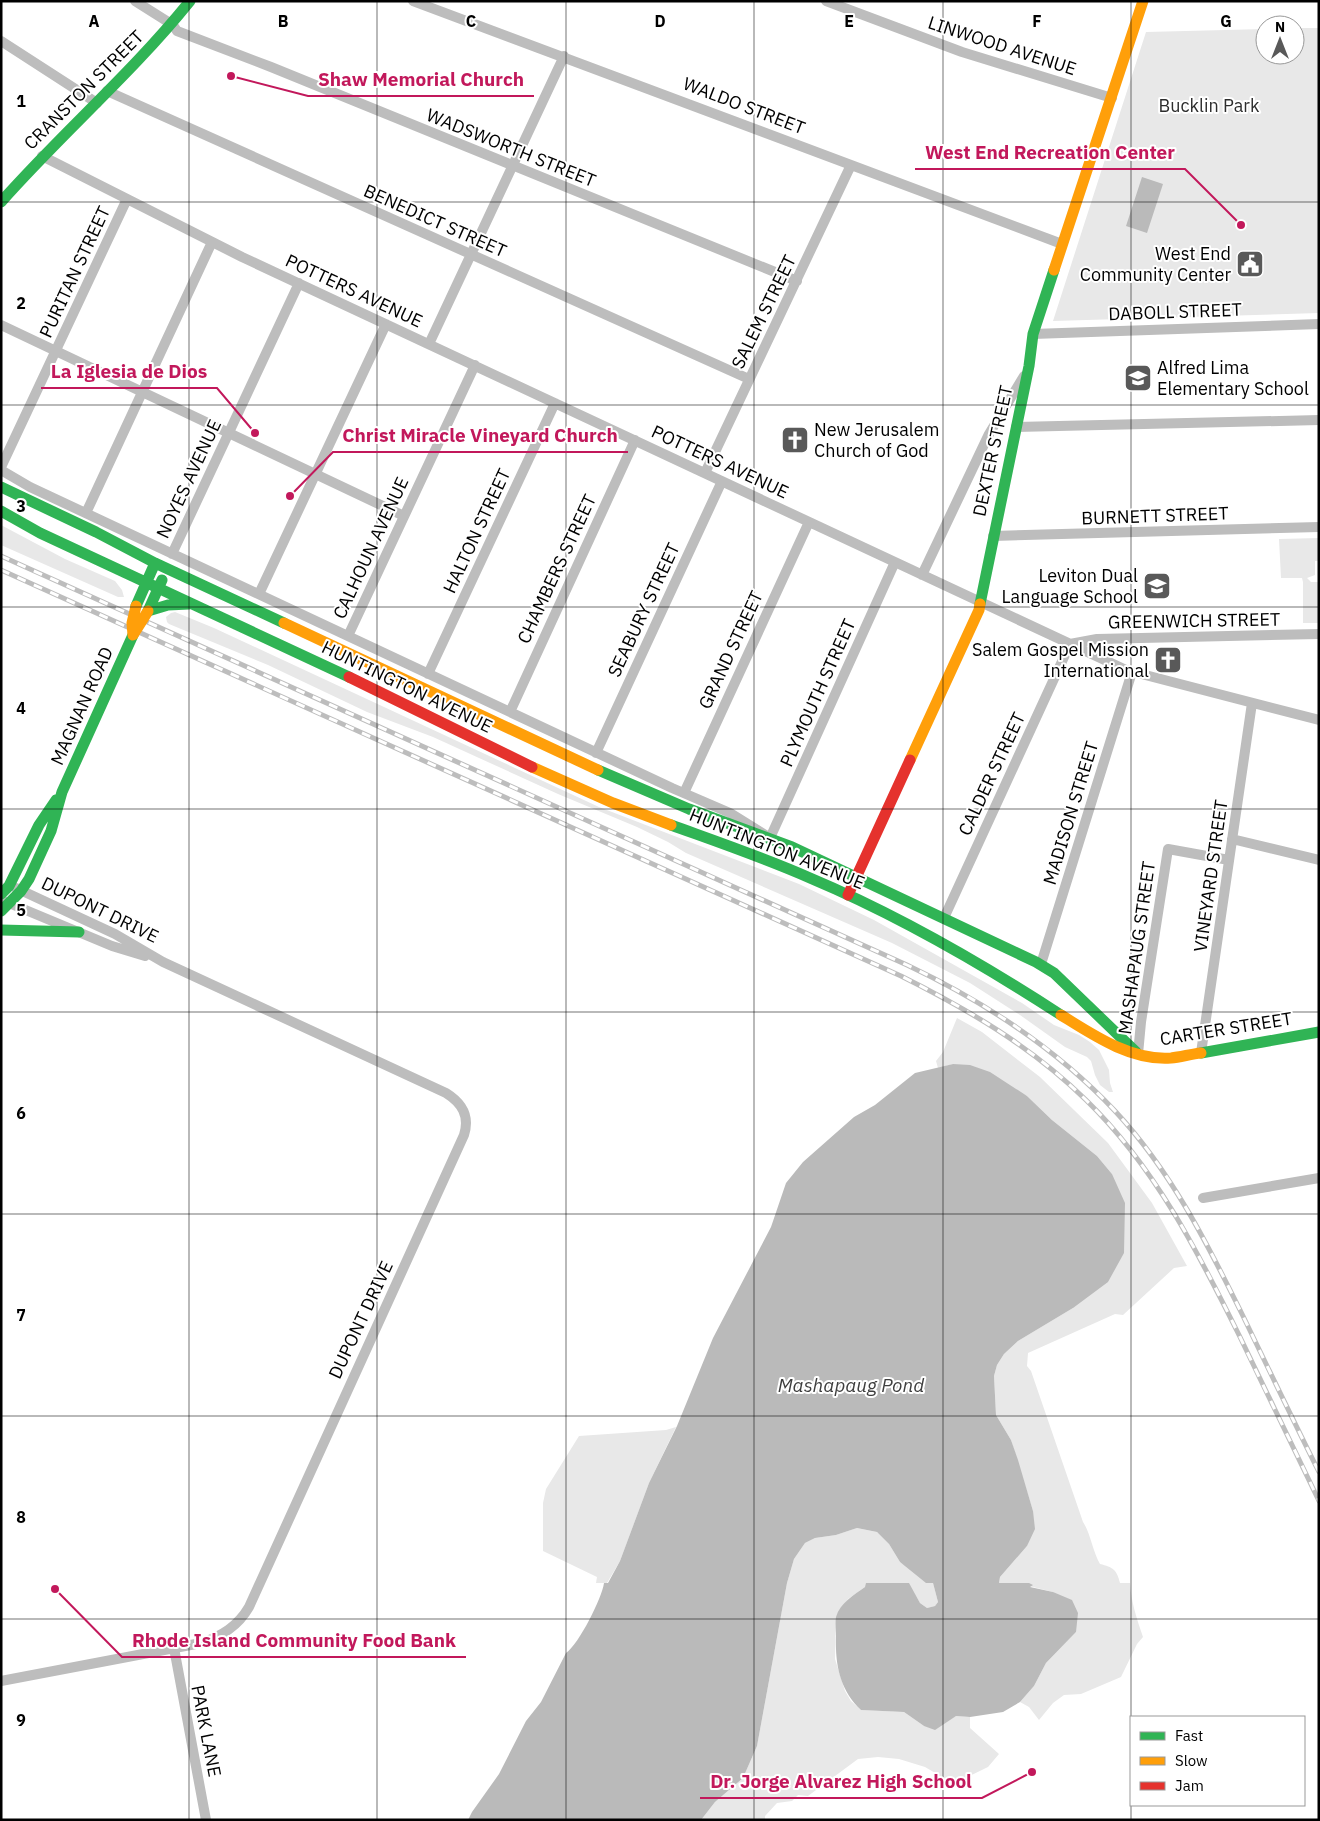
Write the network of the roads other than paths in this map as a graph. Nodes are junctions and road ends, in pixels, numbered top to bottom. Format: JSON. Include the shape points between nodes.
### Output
{"nodes":[{"id":1,"x":134,"y":1,"type":"edge"},
{"id":2,"x":190,"y":1,"type":"edge"},
{"id":3,"x":413,"y":1,"type":"edge"},
{"id":4,"x":826,"y":1,"type":"edge"},
{"id":5,"x":1143,"y":1,"type":"edge"},
{"id":6,"x":173,"y":25,"type":"junction"},
{"id":7,"x":1,"y":41,"type":"edge"},
{"id":8,"x":564,"y":56,"type":"junction"},
{"id":9,"x":107,"y":91,"type":"junction"},
{"id":10,"x":1112,"y":98,"type":"junction"},
{"id":11,"x":97,"y":103,"type":"junction"},
{"id":12,"x":42,"y":156,"type":"junction"},
{"id":13,"x":852,"y":165,"type":"junction"},
{"id":14,"x":513,"y":166,"type":"junction"},
{"id":15,"x":127,"y":198,"type":"junction"},
{"id":16,"x":1,"y":202,"type":"edge"},
{"id":17,"x":212,"y":242,"type":"junction"},
{"id":18,"x":1062,"y":244,"type":"junction"},
{"id":19,"x":471,"y":256,"type":"junction"},
{"id":20,"x":797,"y":281,"type":"junction"},
{"id":21,"x":299,"y":283,"type":"junction"},
{"id":22,"x":386,"y":324,"type":"junction"},
{"id":23,"x":1319,"y":324,"type":"edge"},
{"id":24,"x":1,"y":325,"type":"edge"},
{"id":25,"x":1033,"y":334,"type":"junction"},
{"id":26,"x":429,"y":344,"type":"junction"},
{"id":27,"x":56,"y":350,"type":"junction"},
{"id":28,"x":475,"y":365,"type":"junction"},
{"id":29,"x":1029,"y":366,"type":"junction"},
{"id":30,"x":750,"y":380,"type":"junction"},
{"id":31,"x":142,"y":392,"type":"junction"},
{"id":32,"x":555,"y":403,"type":"junction"},
{"id":33,"x":1319,"y":420,"type":"edge"},
{"id":34,"x":1016,"y":427,"type":"junction"},
{"id":35,"x":229,"y":432,"type":"junction"},
{"id":36,"x":635,"y":440,"type":"junction"},
{"id":37,"x":1,"y":469,"type":"edge"},
{"id":38,"x":315,"y":473,"type":"junction"},
{"id":39,"x":706,"y":473,"type":"junction"},
{"id":40,"x":722,"y":481,"type":"junction"},
{"id":41,"x":1,"y":488,"type":"edge"},
{"id":42,"x":1,"y":511,"type":"edge"},
{"id":43,"x":86,"y":513,"type":"junction"},
{"id":44,"x":404,"y":516,"type":"junction"},
{"id":45,"x":809,"y":522,"type":"junction"},
{"id":46,"x":1319,"y":528,"type":"edge"},
{"id":47,"x":993,"y":536,"type":"junction"},
{"id":48,"x":172,"y":554,"type":"junction"},
{"id":49,"x":896,"y":562,"type":"junction"},
{"id":50,"x":155,"y":563,"type":"junction"},
{"id":51,"x":167,"y":569,"type":"junction"},
{"id":52,"x":922,"y":574,"type":"junction"},
{"id":53,"x":146,"y":582,"type":"junction"},
{"id":54,"x":158,"y":588,"type":"junction"},
{"id":55,"x":259,"y":594,"type":"junction"},
{"id":56,"x":981,"y":602,"type":"junction"},
{"id":57,"x":192,"y":604,"type":"junction"},
{"id":58,"x":148,"y":611,"type":"junction"},
{"id":59,"x":1319,"y":634,"type":"edge"},
{"id":60,"x":134,"y":635,"type":"junction"},
{"id":61,"x":348,"y":636,"type":"junction"},
{"id":62,"x":1070,"y":644,"type":"junction"},
{"id":63,"x":1132,"y":672,"type":"junction"},
{"id":64,"x":428,"y":674,"type":"junction"},
{"id":65,"x":1252,"y":703,"type":"junction"},
{"id":66,"x":510,"y":712,"type":"junction"},
{"id":67,"x":1319,"y":720,"type":"edge"},
{"id":68,"x":596,"y":752,"type":"junction"},
{"id":69,"x":62,"y":792,"type":"junction"},
{"id":70,"x":684,"y":793,"type":"junction"},
{"id":71,"x":770,"y":838,"type":"junction"},
{"id":72,"x":1232,"y":839,"type":"junction"},
{"id":73,"x":1230,"y":860,"type":"junction"},
{"id":74,"x":1319,"y":860,"type":"edge"},
{"id":75,"x":856,"y":877,"type":"junction"},
{"id":76,"x":5,"y":890,"type":"edge"},
{"id":77,"x":21,"y":891,"type":"junction"},
{"id":78,"x":848,"y":895,"type":"junction"},
{"id":79,"x":4,"y":905,"type":"edge"},
{"id":80,"x":944,"y":918,"type":"junction"},
{"id":81,"x":1,"y":930,"type":"edge"},
{"id":82,"x":79,"y":932,"type":"junction"},
{"id":83,"x":163,"y":962,"type":"junction"},
{"id":84,"x":1041,"y":964,"type":"junction"},
{"id":85,"x":1319,"y":1032,"type":"edge"},
{"id":86,"x":1201,"y":1053,"type":"junction"},
{"id":87,"x":1138,"y":1054,"type":"junction"},
{"id":88,"x":1319,"y":1178,"type":"edge"},
{"id":89,"x":1203,"y":1198,"type":"dead end"},
{"id":90,"x":174,"y":1648,"type":"junction"},
{"id":91,"x":1,"y":1682,"type":"edge"},
{"id":92,"x":206,"y":1820,"type":"edge"}],
"edges":[{"from":1,"to":6,"type":"street","name":"WADSWORTH STREET"},
{"from":2,"to":6,"type":"main road","name":"CRANSTON STREET"},
{"from":3,"to":8,"type":"street","name":"WALDO STREET"},
{"from":4,"to":10,"type":"street","name":"LINWOOD AVENUE","via":[[962,52]]},
{"from":5,"to":10,"type":"main road","name":"DEXTER STREET"},
{"from":6,"to":9,"type":"main road","name":"CRANSTON STREET"},
{"from":6,"to":14,"type":"street","name":"WADSWORTH STREET","via":[[178,31]]},
{"from":7,"to":11,"type":"street"},
{"from":8,"to":13,"type":"street","name":"WALDO STREET"},
{"from":8,"to":14,"type":"street"},
{"from":9,"to":11,"type":"main road","name":"CRANSTON STREET"},
{"from":9,"to":19,"type":"street","name":"BENEDICT STREET"},
{"from":10,"to":18,"type":"main road","name":"DEXTER STREET"},
{"from":11,"to":12,"type":"main road","name":"CRANSTON STREET"},
{"from":12,"to":15,"type":"street","name":"POTTERS AVENUE"},
{"from":12,"to":16,"type":"main road","name":"CRANSTON STREET"},
{"from":13,"to":18,"type":"street","name":"WALDO STREET"},
{"from":13,"to":20,"type":"street","name":"SALEM STREET"},
{"from":14,"to":19,"type":"street"},
{"from":14,"to":20,"type":"street","name":"WADSWORTH STREET"},
{"from":15,"to":17,"type":"street","name":"POTTERS AVENUE"},
{"from":15,"to":27,"type":"street","name":"PURITAN STREET"},
{"from":17,"to":21,"type":"street","name":"POTTERS AVENUE"},
{"from":17,"to":31,"type":"street"},
{"from":18,"to":25,"type":"main road","name":"DEXTER STREET"},
{"from":19,"to":26,"type":"street"},
{"from":19,"to":30,"type":"street","name":"BENEDICT STREET"},
{"from":20,"to":30,"type":"street","name":"SALEM STREET"},
{"from":21,"to":22,"type":"street","name":"POTTERS AVENUE"},
{"from":21,"to":35,"type":"street","name":"NOYES AVENUE"},
{"from":22,"to":26,"type":"street","name":"POTTERS AVENUE"},
{"from":22,"to":38,"type":"street"},
{"from":23,"to":25,"type":"street","name":"DABOLL STREET"},
{"from":24,"to":27,"type":"street"},
{"from":25,"to":29,"type":"main road","name":"DEXTER STREET"},
{"from":26,"to":28,"type":"street","name":"POTTERS AVENUE"},
{"from":27,"to":31,"type":"street"},
{"from":27,"to":37,"type":"street","name":"PURITAN STREET"},
{"from":28,"to":32,"type":"street","name":"POTTERS AVENUE"},
{"from":28,"to":44,"type":"street","name":"CALHOUN AVENUE"},
{"from":29,"to":34,"type":"main road","name":"DEXTER STREET"},
{"from":29,"to":52,"type":"street","via":[[989,434]]},
{"from":30,"to":39,"type":"street","name":"SALEM STREET"},
{"from":31,"to":35,"type":"street"},
{"from":31,"to":43,"type":"street"},
{"from":32,"to":36,"type":"street","name":"POTTERS AVENUE"},
{"from":32,"to":64,"type":"street","name":"HALTON STREET"},
{"from":33,"to":34,"type":"street"},
{"from":34,"to":47,"type":"main road","name":"DEXTER STREET"},
{"from":35,"to":38,"type":"street"},
{"from":35,"to":48,"type":"street","name":"NOYES AVENUE"},
{"from":36,"to":39,"type":"street","name":"POTTERS AVENUE"},
{"from":36,"to":66,"type":"street","name":"CHAMBERS STREET"},
{"from":37,"to":43,"type":"street","name":"HUNTINGTON AVENUE","via":[[30,487]]},
{"from":38,"to":44,"type":"street"},
{"from":38,"to":55,"type":"street"},
{"from":39,"to":40,"type":"street","name":"POTTERS AVENUE"},
{"from":40,"to":45,"type":"street","name":"POTTERS AVENUE"},
{"from":40,"to":68,"type":"street","name":"SEABURY STREET"},
{"from":41,"to":50,"type":"main road","name":"HUNTINGTON AVENUE"},
{"from":42,"to":53,"type":"main road","name":"HUNTINGTON AVENUE","via":[[40,533]]},
{"from":43,"to":48,"type":"street","name":"HUNTINGTON AVENUE"},
{"from":44,"to":61,"type":"street","name":"CALHOUN AVENUE"},
{"from":45,"to":49,"type":"street","name":"POTTERS AVENUE"},
{"from":45,"to":70,"type":"street","name":"GRAND STREET"},
{"from":46,"to":47,"type":"street","name":"BURNETT STREET"},
{"from":47,"to":56,"type":"main road","name":"DEXTER STREET"},
{"from":48,"to":55,"type":"street","name":"HUNTINGTON AVENUE"},
{"from":49,"to":52,"type":"street","name":"POTTERS AVENUE"},
{"from":49,"to":71,"type":"street","name":"PLYMOUTH STREET"},
{"from":50,"to":51,"type":"main road","name":"HUNTINGTON AVENUE"},
{"from":50,"to":53,"type":"main road","name":"MAGNAN ROAD"},
{"from":51,"to":54,"type":"main road","name":"MAGNAN ROAD"},
{"from":51,"to":71,"type":"main road","name":"HUNTINGTON AVENUE","via":[[586,765],[680,806]]},
{"from":52,"to":56,"type":"street","name":"POTTERS AVENUE"},
{"from":53,"to":54,"type":"main road","name":"HUNTINGTON AVENUE"},
{"from":53,"to":60,"type":"main road","name":"MAGNAN ROAD","bridge":true,"via":[[132,623]]},
{"from":54,"to":57,"type":"main road","name":"HUNTINGTON AVENUE"},
{"from":54,"to":58,"type":"main road","name":"MAGNAN ROAD"},
{"from":55,"to":61,"type":"street","name":"HUNTINGTON AVENUE"},
{"from":56,"to":62,"type":"street","name":"POTTERS AVENUE"},
{"from":56,"to":75,"type":"main road","name":"DEXTER STREET"},
{"from":57,"to":58,"type":"main road"},
{"from":57,"to":78,"type":"main road","name":"HUNTINGTON AVENUE","via":[[587,792],[774,863]]},
{"from":58,"to":60,"type":"main road","name":"MAGNAN ROAD","bridge":true},
{"from":59,"to":62,"type":"street","name":"GREENWICH STREET","via":[[1097,639]]},
{"from":60,"to":69,"type":"main road","name":"MAGNAN ROAD"},
{"from":61,"to":64,"type":"street","name":"HUNTINGTON AVENUE"},
{"from":62,"to":63,"type":"street","name":"POTTERS AVENUE"},
{"from":62,"to":80,"type":"street","name":"CALDER STREET"},
{"from":63,"to":65,"type":"street","name":"POTTERS AVENUE"},
{"from":63,"to":84,"type":"street","name":"MADISON STREET"},
{"from":64,"to":66,"type":"street","name":"HUNTINGTON AVENUE"},
{"from":65,"to":67,"type":"street","name":"POTTERS AVENUE"},
{"from":65,"to":72,"type":"street","name":"VINEYARD STREET"},
{"from":66,"to":68,"type":"street","name":"HUNTINGTON AVENUE"},
{"from":68,"to":70,"type":"street","name":"HUNTINGTON AVENUE"},
{"from":69,"to":76,"type":"main road","name":"MAGNAN ROAD","via":[[39,825]]},
{"from":69,"to":77,"type":"main road","name":"MAGNAN ROAD","via":[[51,831]]},
{"from":70,"to":71,"type":"street","name":"HUNTINGTON AVENUE","via":[[730,813]]},
{"from":71,"to":75,"type":"main road","name":"HUNTINGTON AVENUE"},
{"from":72,"to":73,"type":"street","name":"VINEYARD STREET"},
{"from":72,"to":74,"type":"street"},
{"from":73,"to":86,"type":"street","name":"VINEYARD STREET"},
{"from":73,"to":87,"type":"street","name":"MASHAPAUG STREET","via":[[1168,848]]},
{"from":75,"to":78,"type":"main road","name":"DEXTER STREET"},
{"from":75,"to":80,"type":"main road","name":"HUNTINGTON AVENUE"},
{"from":76,"to":77,"type":"street","name":"DUPONT DRIVE"},
{"from":77,"to":79,"type":"main road","name":"DUPONT DRIVE"},
{"from":77,"to":83,"type":"street","name":"DUPONT DRIVE","via":[[115,934]]},
{"from":78,"to":87,"type":"main road","name":"HUNTINGTON AVENUE","via":[[922,932],[1104,1040]]},
{"from":79,"to":82,"type":"street","name":"DUPONT DRIVE"},
{"from":80,"to":84,"type":"main road","name":"HUNTINGTON AVENUE"},
{"from":81,"to":82,"type":"main road"},
{"from":82,"to":83,"type":"street","name":"DUPONT DRIVE"},
{"from":83,"to":90,"type":"street","name":"DUPONT DRIVE","via":[[446,1093],[462,1107],[467,1122],[454,1160],[249,1607],[235,1626],[219,1636]]},
{"from":84,"to":87,"type":"main road","name":"HUNTINGTON AVENUE","via":[[1101,1016]]},
{"from":85,"to":86,"type":"main road","name":"CARTER STREET"},
{"from":86,"to":87,"type":"main road","name":"CARTER STREET","via":[[1166,1058]]},
{"from":88,"to":89,"type":"street"},
{"from":90,"to":91,"type":"street","name":"DUPONT DRIVE"},
{"from":90,"to":92,"type":"street","name":"PARK LANE"}]}
